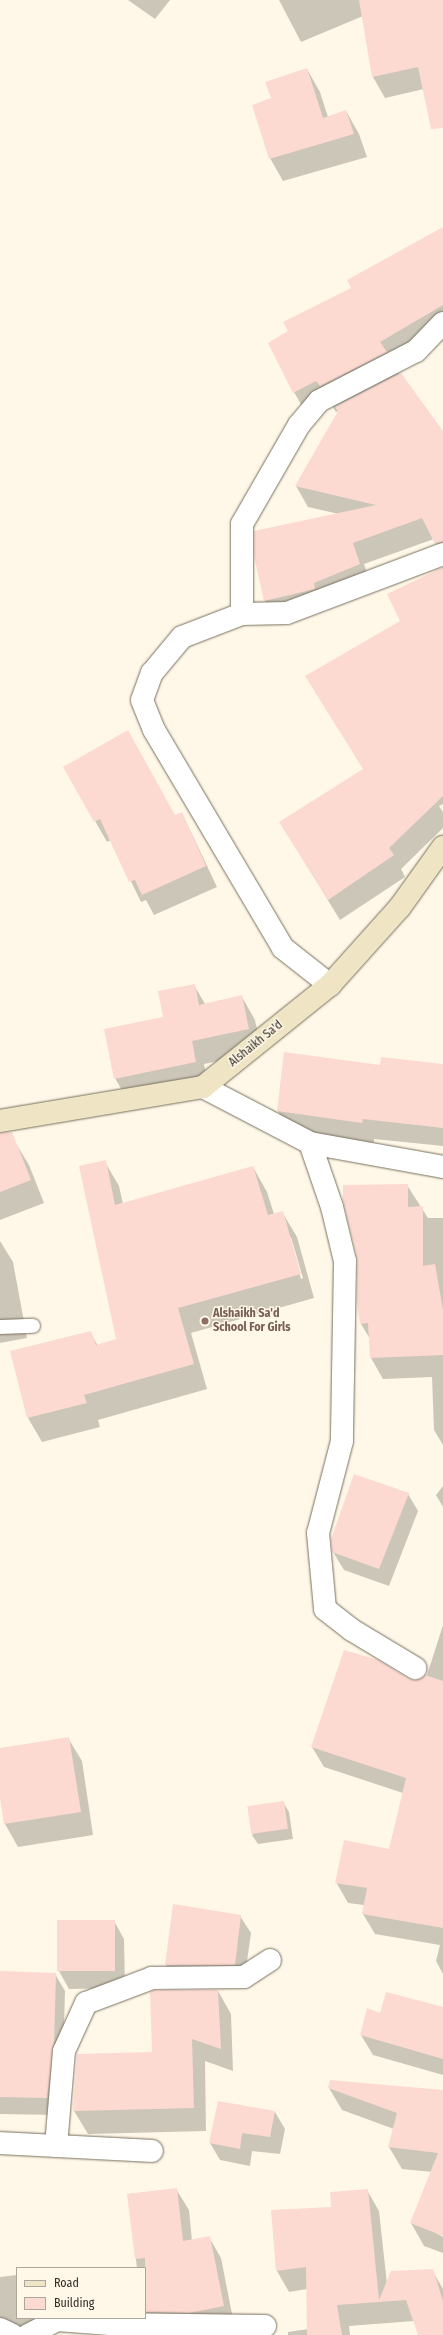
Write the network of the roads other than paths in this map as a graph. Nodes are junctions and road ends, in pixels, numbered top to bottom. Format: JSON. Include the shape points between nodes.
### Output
{"nodes":[{"id":1,"x":443,"y":323,"type":"edge"},
{"id":2,"x":443,"y":554,"type":"edge"},
{"id":3,"x":242,"y":614,"type":"junction"},
{"id":4,"x":443,"y":847,"type":"edge"},
{"id":5,"x":330,"y":985,"type":"junction"},
{"id":6,"x":203,"y":1087,"type":"junction"},
{"id":7,"x":0,"y":1122,"type":"edge"},
{"id":8,"x":310,"y":1143,"type":"junction"},
{"id":9,"x":443,"y":1167,"type":"edge"},
{"id":10,"x":33,"y":1326,"type":"dead end"},
{"id":11,"x":0,"y":1327,"type":"edge"},
{"id":12,"x":415,"y":1668,"type":"dead end"},
{"id":13,"x":270,"y":1960,"type":"dead end"},
{"id":14,"x":0,"y":2143,"type":"edge"},
{"id":15,"x":56,"y":2146,"type":"junction"},
{"id":16,"x":152,"y":2151,"type":"dead end"},
{"id":17,"x":265,"y":2326,"type":"dead end"},
{"id":18,"x":0,"y":2329,"type":"edge"},
{"id":19,"x":13,"y":2335,"type":"edge"},
{"id":20,"x":28,"y":2335,"type":"edge"}],
"edges":[{"from":1,"to":3,"type":"street","via":[[416,350],[319,401],[299,425],[242,524]]},
{"from":2,"to":3,"type":"street","via":[[287,613]]},
{"from":3,"to":5,"type":"street","via":[[182,638],[152,674],[142,700],[154,730],[283,948]]},
{"from":4,"to":5,"type":"street","name":"Alshaikh Sa'd","via":[[400,907]]},
{"from":5,"to":6,"type":"street","name":"Alshaikh Sa'd"},
{"from":6,"to":7,"type":"street","name":"Alshaikh Sa'd"},
{"from":6,"to":8,"type":"street"},
{"from":8,"to":9,"type":"street"},
{"from":8,"to":12,"type":"street","via":[[332,1207],[345,1261],[342,1441],[318,1534],[325,1609],[352,1630]]},
{"from":10,"to":11,"type":"lane"},
{"from":13,"to":15,"type":"street","via":[[244,1977],[152,1978],[86,2003],[64,2051]]},
{"from":14,"to":15,"type":"street"},
{"from":15,"to":16,"type":"street"},
{"from":17,"to":20,"type":"street","via":[[110,2324],[57,2320]]},
{"from":18,"to":19,"type":"street"}]}
